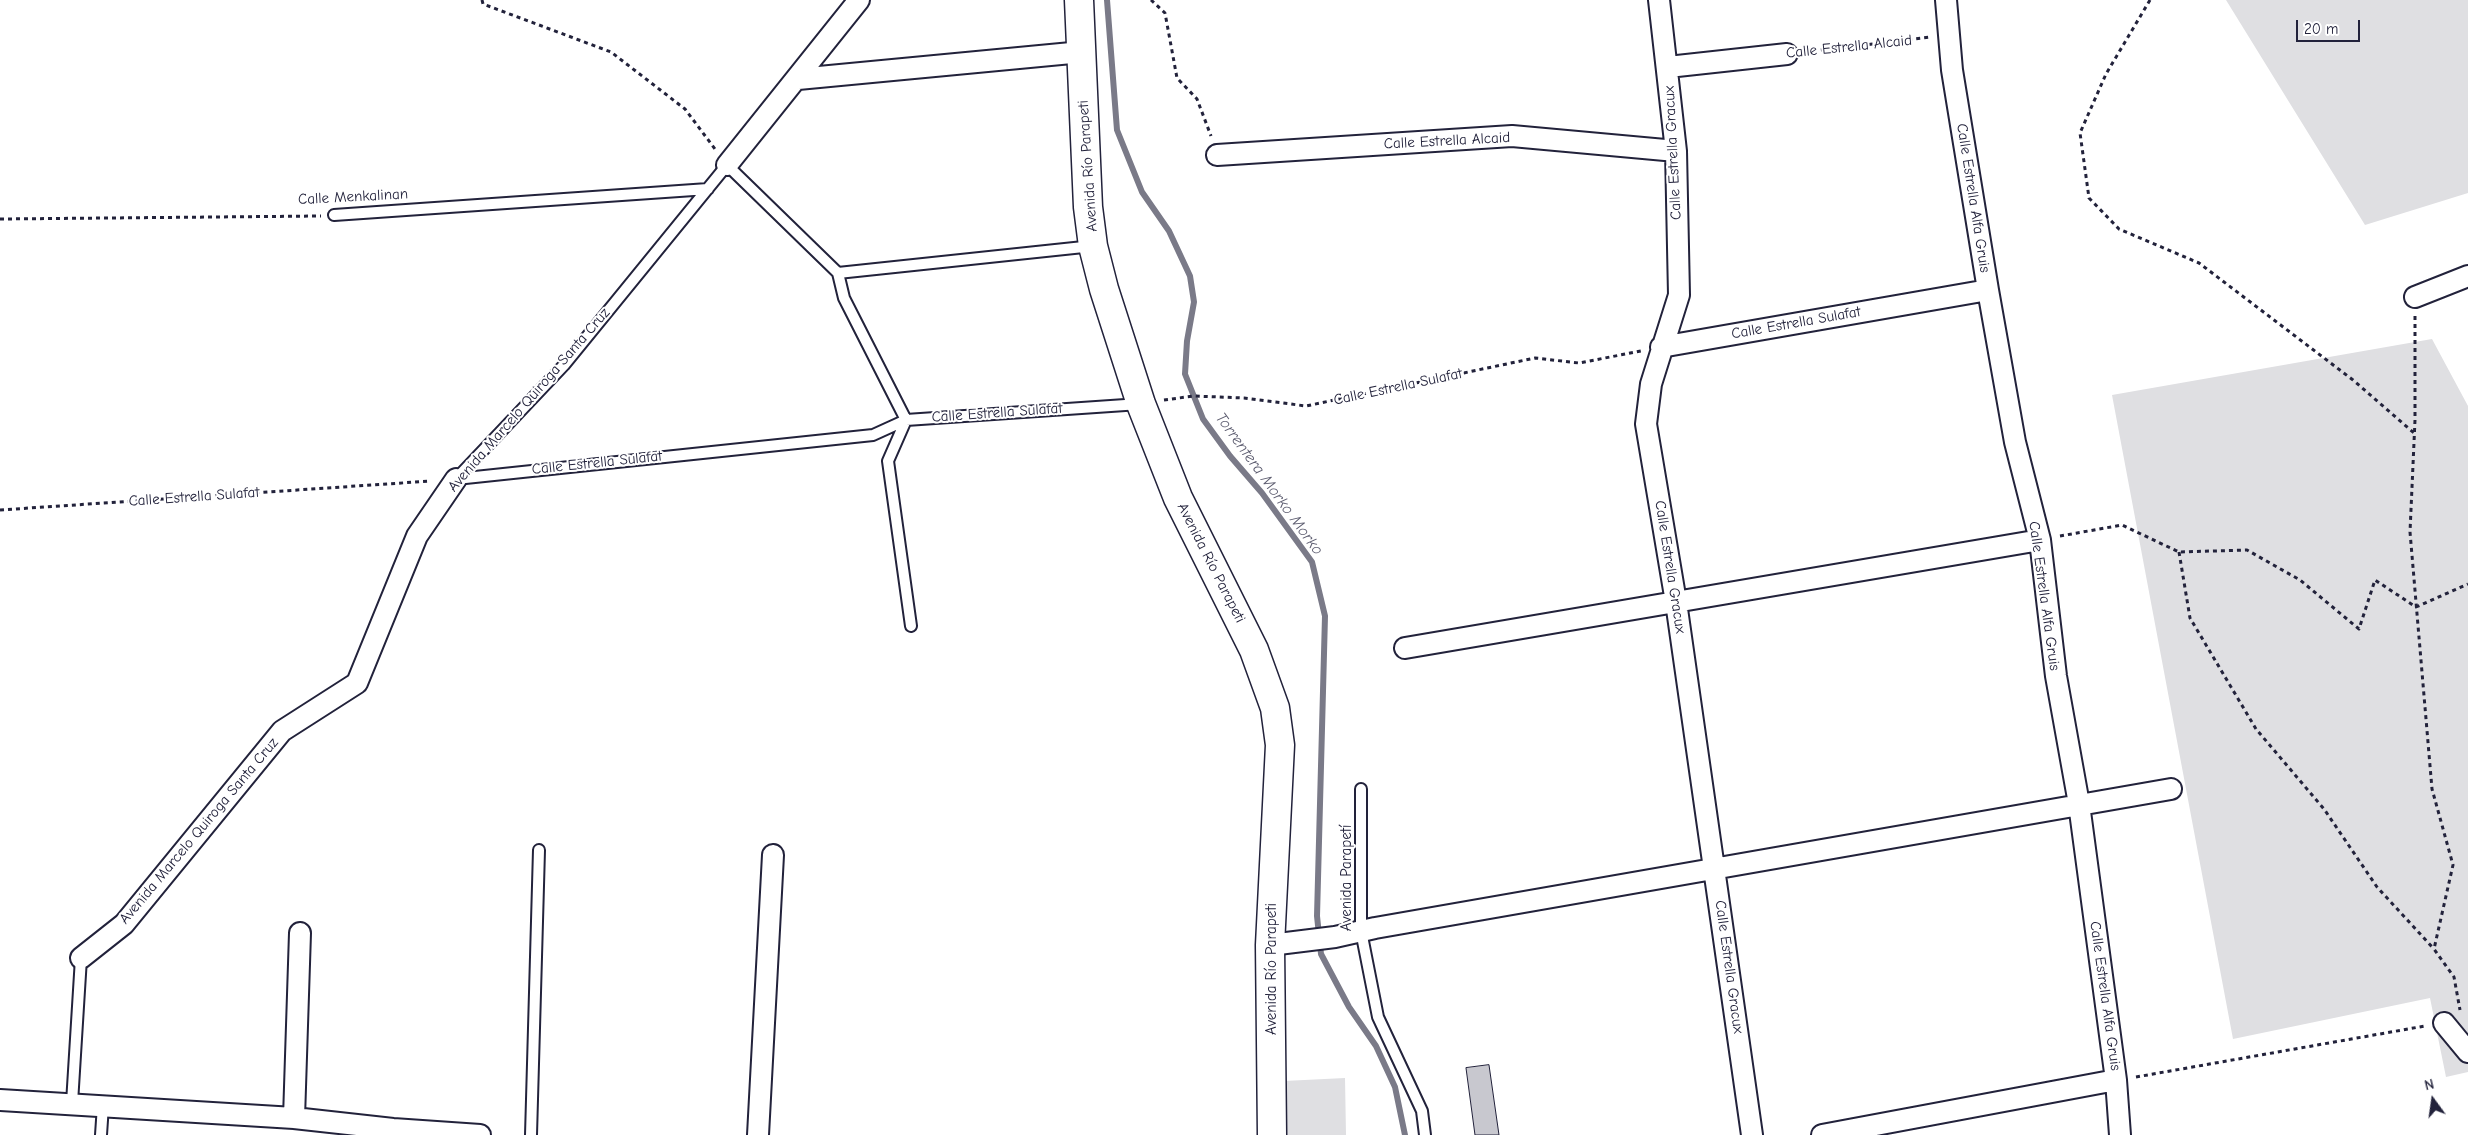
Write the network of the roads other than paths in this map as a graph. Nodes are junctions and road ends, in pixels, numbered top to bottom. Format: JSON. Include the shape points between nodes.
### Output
{"nodes":[{"id":1,"x":859,"y":0,"type":"edge"},
{"id":2,"x":1079,"y":0,"type":"edge"},
{"id":3,"x":1660,"y":0,"type":"edge"},
{"id":4,"x":1946,"y":0,"type":"edge"},
{"id":5,"x":1082,"y":52,"type":"junction"},
{"id":6,"x":1788,"y":54,"type":"road end"},
{"id":7,"x":1668,"y":67,"type":"junction"},
{"id":8,"x":798,"y":79,"type":"junction"},
{"id":9,"x":1676,"y":151,"type":"junction"},
{"id":10,"x":1218,"y":155,"type":"road end"},
{"id":11,"x":727,"y":165,"type":"junction"},
{"id":12,"x":708,"y":189,"type":"junction"},
{"id":13,"x":334,"y":216,"type":"road end"},
{"id":14,"x":1093,"y":246,"type":"junction"},
{"id":15,"x":838,"y":273,"type":"junction"},
{"id":16,"x":2468,"y":276,"type":"edge"},
{"id":17,"x":1988,"y":290,"type":"junction"},
{"id":18,"x":2416,"y":297,"type":"road end"},
{"id":19,"x":1661,"y":347,"type":"junction"},
{"id":20,"x":1141,"y":404,"type":"junction"},
{"id":21,"x":906,"y":420,"type":"junction"},
{"id":22,"x":456,"y":479,"type":"junction"},
{"id":23,"x":2040,"y":540,"type":"junction"},
{"id":24,"x":1676,"y":602,"type":"junction"},
{"id":25,"x":911,"y":626,"type":"dead end"},
{"id":26,"x":1404,"y":648,"type":"dead end"},
{"id":27,"x":2171,"y":788,"type":"dead end"},
{"id":28,"x":1361,"y":789,"type":"dead end"},
{"id":29,"x":2079,"y":804,"type":"junction"},
{"id":30,"x":539,"y":850,"type":"dead end"},
{"id":31,"x":773,"y":855,"type":"dead end"},
{"id":32,"x":1715,"y":868,"type":"junction"},
{"id":33,"x":1360,"y":931,"type":"junction"},
{"id":34,"x":300,"y":933,"type":"dead end"},
{"id":35,"x":1270,"y":945,"type":"junction"},
{"id":36,"x":81,"y":958,"type":"joint"},
{"id":37,"x":2452,"y":1019,"type":"road end"},
{"id":38,"x":2468,"y":1052,"type":"edge"},
{"id":39,"x":2116,"y":1080,"type":"junction"},
{"id":40,"x":0,"y":1100,"type":"edge"},
{"id":41,"x":72,"y":1103,"type":"junction"},
{"id":42,"x":103,"y":1106,"type":"junction"},
{"id":43,"x":294,"y":1118,"type":"junction"},
{"id":44,"x":393,"y":1132,"type":"edge"},
{"id":45,"x":101,"y":1135,"type":"edge"},
{"id":46,"x":480,"y":1135,"type":"edge"},
{"id":47,"x":531,"y":1135,"type":"edge"},
{"id":48,"x":758,"y":1135,"type":"edge"},
{"id":49,"x":1272,"y":1135,"type":"edge"},
{"id":50,"x":1425,"y":1135,"type":"edge"},
{"id":51,"x":1752,"y":1135,"type":"edge"},
{"id":52,"x":1822,"y":1135,"type":"edge"},
{"id":53,"x":2120,"y":1135,"type":"edge"}],
"edges":[{"from":1,"to":8,"type":"street","name":"Avenida Marcelo Quiroga Santa Cruz"},
{"from":2,"to":5,"type":"main road","name":"Avenida Río Parapeti"},
{"from":3,"to":7,"type":"street","name":"Calle Estrella Gracux"},
{"from":4,"to":17,"type":"street","name":"Calle Estrella Alfa Gruis","via":[[1952,70]]},
{"from":5,"to":8,"type":"street"},
{"from":5,"to":14,"type":"main road","name":"Avenida Río Parapeti","via":[[1088,208]]},
{"from":6,"to":7,"type":"street","name":"Calle Estrella Alcaid"},
{"from":7,"to":9,"type":"street","name":"Calle Estrella Gracux"},
{"from":8,"to":11,"type":"street","name":"Avenida Marcelo Quiroga Santa Cruz"},
{"from":9,"to":10,"type":"street","name":"Calle Estrella Alcaid","via":[[1512,136]]},
{"from":9,"to":19,"type":"street","name":"Calle Estrella Gracux","via":[[1679,296]]},
{"from":11,"to":12,"type":"lane","name":"Avenida Marcelo Quiroga Santa Cruz"},
{"from":11,"to":15,"type":"lane"},
{"from":12,"to":13,"type":"lane","name":"Calle Menkalinan"},
{"from":12,"to":22,"type":"lane","name":"Avenida Marcelo Quiroga Santa Cruz","via":[[564,365]]},
{"from":14,"to":15,"type":"lane"},
{"from":14,"to":20,"type":"main road","name":"Avenida Río Parapeti"},
{"from":15,"to":21,"type":"lane","via":[[844,298]]},
{"from":16,"to":18,"type":"street"},
{"from":17,"to":19,"type":"street","name":"Calle Estrella Sulafat"},
{"from":17,"to":23,"type":"street","name":"Calle Estrella Alfa Gruis","via":[[2015,442]]},
{"from":19,"to":24,"type":"street","name":"Calle Estrella Gracux","via":[[1651,384],[1646,424]]},
{"from":20,"to":21,"type":"lane","name":"Calle Estrella Sulafat"},
{"from":20,"to":35,"type":"main road","name":"Avenida Río Parapeti","via":[[1178,498],[1254,650],[1275,708],[1280,745]]},
{"from":21,"to":22,"type":"lane","name":"Calle Estrella Sulafat","via":[[873,436]]},
{"from":21,"to":25,"type":"lane","via":[[888,462]]},
{"from":22,"to":36,"type":"street","name":"Avenida Marcelo Quiroga Santa Cruz","via":[[417,536],[357,683],[282,731],[124,924]]},
{"from":23,"to":24,"type":"street"},
{"from":23,"to":29,"type":"street","name":"Calle Estrella Alfa Gruis","via":[[2056,676]]},
{"from":24,"to":26,"type":"street"},
{"from":24,"to":32,"type":"street","name":"Calle Estrella Gracux"},
{"from":27,"to":29,"type":"street"},
{"from":28,"to":33,"type":"lane","name":"Avenida Parapetí"},
{"from":29,"to":32,"type":"street"},
{"from":29,"to":39,"type":"street","name":"Calle Estrella Alfa Gruis"},
{"from":30,"to":47,"type":"lane"},
{"from":31,"to":48,"type":"street"},
{"from":32,"to":33,"type":"street"},
{"from":32,"to":51,"type":"street","name":"Calle Estrella Gracux"},
{"from":33,"to":35,"type":"street"},
{"from":33,"to":50,"type":"lane","name":"Avenida Parapetí","via":[[1378,1017],[1422,1111]]},
{"from":34,"to":43,"type":"street"},
{"from":35,"to":49,"type":"main road","name":"Avenida Río Parapeti"},
{"from":36,"to":41,"type":"lane"},
{"from":37,"to":38,"type":"street"},
{"from":39,"to":52,"type":"street"},
{"from":39,"to":53,"type":"street","name":"Calle Estrella Alfa Gruis"},
{"from":40,"to":41,"type":"street"},
{"from":41,"to":42,"type":"street"},
{"from":42,"to":43,"type":"street"},
{"from":42,"to":45,"type":"lane"},
{"from":43,"to":44,"type":"street"},
{"from":44,"to":46,"type":"street"}]}
